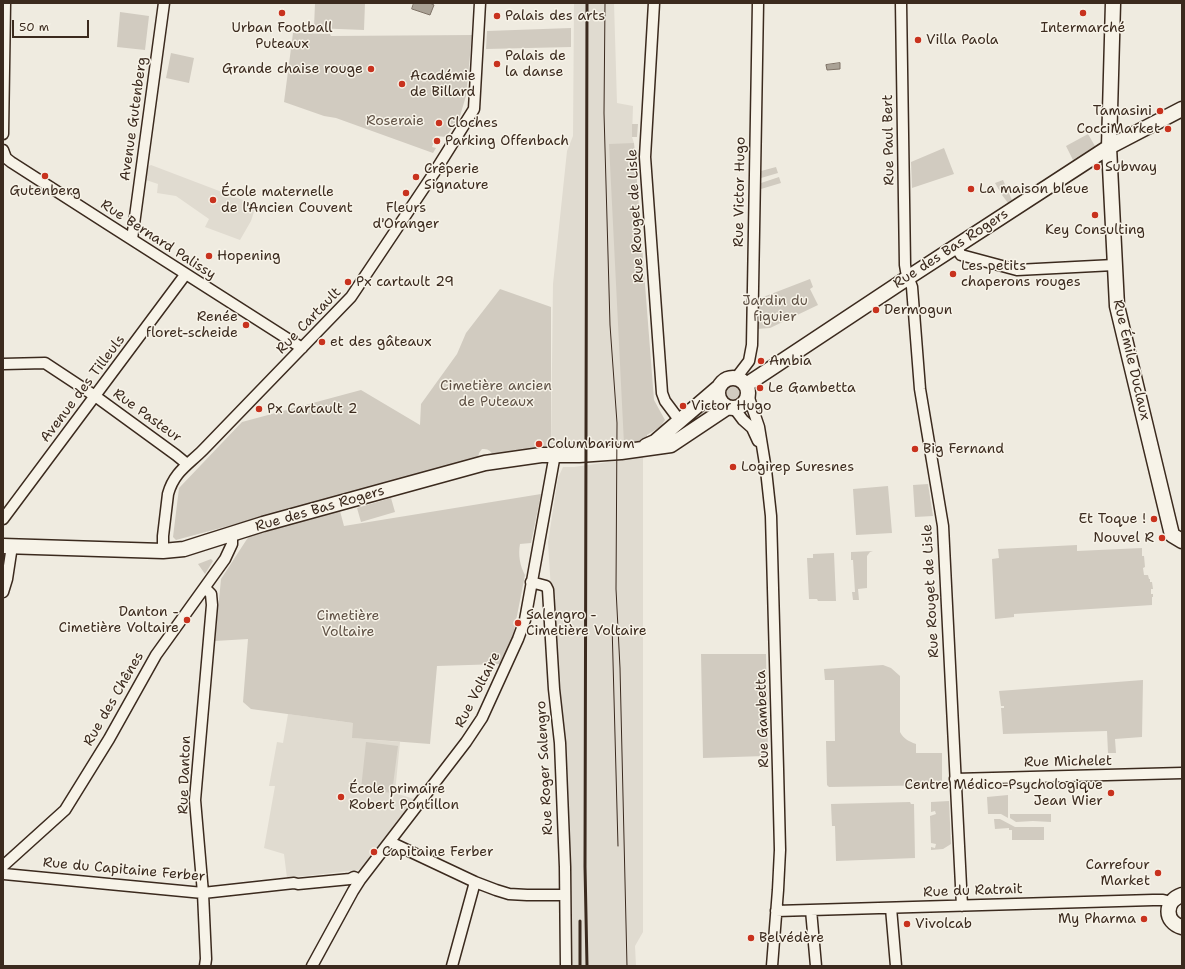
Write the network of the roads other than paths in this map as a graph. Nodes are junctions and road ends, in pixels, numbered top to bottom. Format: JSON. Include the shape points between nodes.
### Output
{"nodes":[{"id":1,"x":5,"y":3,"type":"edge"},
{"id":2,"x":164,"y":3,"type":"edge"},
{"id":3,"x":480,"y":3,"type":"edge"},
{"id":4,"x":654,"y":3,"type":"edge"},
{"id":5,"x":758,"y":3,"type":"edge"},
{"id":6,"x":901,"y":3,"type":"edge"},
{"id":7,"x":1113,"y":3,"type":"edge"},
{"id":8,"x":1182,"y":109,"type":"edge"},
{"id":9,"x":3,"y":134,"type":"edge"},
{"id":10,"x":1109,"y":147,"type":"junction"},
{"id":11,"x":3,"y":150,"type":"edge"},
{"id":12,"x":132,"y":239,"type":"junction"},
{"id":13,"x":956,"y":247,"type":"junction"},
{"id":14,"x":1114,"y":265,"type":"junction"},
{"id":15,"x":185,"y":275,"type":"junction"},
{"id":16,"x":909,"y":277,"type":"junction"},
{"id":17,"x":304,"y":346,"type":"junction"},
{"id":18,"x":3,"y":364,"type":"edge"},
{"id":19,"x":744,"y":386,"type":"junction"},
{"id":20,"x":719,"y":387,"type":"junction"},
{"id":21,"x":95,"y":396,"type":"junction"},
{"id":22,"x":731,"y":408,"type":"junction"},
{"id":23,"x":680,"y":421,"type":"junction"},
{"id":24,"x":636,"y":450,"type":"junction"},
{"id":25,"x":555,"y":454,"type":"junction"},
{"id":26,"x":187,"y":464,"type":"junction"},
{"id":27,"x":766,"y":470,"type":"junction"},
{"id":28,"x":3,"y":520,"type":"edge"},
{"id":29,"x":232,"y":534,"type":"junction"},
{"id":30,"x":1182,"y":540,"type":"edge"},
{"id":31,"x":8,"y":546,"type":"edge"},
{"id":32,"x":163,"y":551,"type":"junction"},
{"id":33,"x":531,"y":582,"type":"junction"},
{"id":34,"x":205,"y":588,"type":"junction"},
{"id":35,"x":3,"y":592,"type":"edge"},
{"id":36,"x":1182,"y":773,"type":"edge"},
{"id":37,"x":956,"y":779,"type":"junction"},
{"id":38,"x":390,"y":842,"type":"junction"},
{"id":39,"x":3,"y":866,"type":"edge"},
{"id":40,"x":3,"y":873,"type":"edge"},
{"id":41,"x":360,"y":880,"type":"junction"},
{"id":42,"x":475,"y":882,"type":"junction"},
{"id":43,"x":203,"y":893,"type":"junction"},
{"id":44,"x":564,"y":895,"type":"junction"},
{"id":45,"x":1176,"y":899,"type":"edge"},
{"id":46,"x":962,"y":906,"type":"junction"},
{"id":47,"x":891,"y":908,"type":"junction"},
{"id":48,"x":811,"y":910,"type":"junction"},
{"id":49,"x":776,"y":911,"type":"junction"},
{"id":50,"x":1182,"y":927,"type":"edge"},
{"id":51,"x":205,"y":966,"type":"edge"},
{"id":52,"x":312,"y":966,"type":"edge"},
{"id":53,"x":452,"y":966,"type":"edge"},
{"id":54,"x":566,"y":966,"type":"edge"},
{"id":55,"x":772,"y":966,"type":"edge"},
{"id":56,"x":816,"y":966,"type":"edge"},
{"id":57,"x":896,"y":966,"type":"edge"}],
"edges":[{"from":1,"to":9,"type":"street"},
{"from":2,"to":12,"type":"street","name":"Avenue Gutenberg"},
{"from":3,"to":17,"type":"street","name":"Rue Cartault","via":[[474,109],[352,297]]},
{"from":4,"to":23,"type":"street","name":"Rue Rouget de Lisle","via":[[644,157],[662,393]]},
{"from":5,"to":19,"type":"street","name":"Rue Victor Hugo","via":[[752,345]]},
{"from":6,"to":16,"type":"street","name":"Rue Paul Bert","via":[[905,265]]},
{"from":7,"to":10,"type":"street","name":"Rue Émile Duclaux"},
{"from":8,"to":10,"type":"street","name":"Rue des Bas Rogers"},
{"from":10,"to":13,"type":"street","name":"Rue des Bas Rogers"},
{"from":10,"to":14,"type":"street","name":"Rue Émile Duclaux"},
{"from":11,"to":12,"type":"street","name":"Rue Bernard Palissy","via":[[10,162]]},
{"from":12,"to":15,"type":"street","name":"Rue Bernard Palissy"},
{"from":13,"to":14,"type":"street","via":[[961,255],[1018,270]]},
{"from":13,"to":16,"type":"street","name":"Rue des Bas Rogers"},
{"from":14,"to":30,"type":"street","name":"Rue Émile Duclaux","via":[[1117,306],[1170,528],[1172,535]]},
{"from":15,"to":17,"type":"street","name":"Rue Bernard Palissy"},
{"from":15,"to":21,"type":"street","name":"Avenue des Tilleuls"},
{"from":16,"to":19,"type":"street","name":"Rue des Bas Rogers"},
{"from":16,"to":37,"type":"street","name":"Rue Rouget de Lisle","via":[[912,287],[920,389],[943,526]]},
{"from":17,"to":26,"type":"street","name":"Rue Cartault"},
{"from":18,"to":21,"type":"street","name":"Rue Pasteur","via":[[45,362]]},
{"from":19,"to":20,"type":"street","via":[[732,378],[724,381]]},
{"from":19,"to":22,"type":"street","via":[[745,402]]},
{"from":19,"to":27,"type":"street","name":"Rue Gambetta","via":[[759,427]]},
{"from":20,"to":22,"type":"street","via":[[721,401]]},
{"from":20,"to":23,"type":"street","name":"Rue des Bas Rogers"},
{"from":21,"to":26,"type":"street","name":"Rue Pasteur"},
{"from":21,"to":28,"type":"street","name":"Avenue des Tilleuls"},
{"from":22,"to":24,"type":"street","name":"Rue des Bas Rogers","via":[[670,445]]},
{"from":22,"to":27,"type":"street","name":"Rue Gambetta","via":[[752,428]]},
{"from":23,"to":24,"type":"street","name":"Rue des Bas Rogers","via":[[655,442]]},
{"from":24,"to":25,"type":"street","name":"Rue des Bas Rogers"},
{"from":25,"to":29,"type":"street","name":"Rue des Bas Rogers","via":[[485,464]]},
{"from":25,"to":33,"type":"street","name":"Rue Voltaire"},
{"from":26,"to":32,"type":"street","name":"Rue Cartault","via":[[176,477],[168,494]]},
{"from":27,"to":49,"type":"street","name":"Rue Gambetta","via":[[771,516],[780,850]]},
{"from":29,"to":32,"type":"street","name":"Rue des Bas Rogers","via":[[184,548]]},
{"from":29,"to":34,"type":"street","name":"Rue des Chênes","via":[[231,549],[226,559]]},
{"from":31,"to":32,"type":"street","name":"Rue des Bas Rogers"},
{"from":31,"to":35,"type":"street","via":[[7,579]]},
{"from":33,"to":38,"type":"street","name":"Rue Voltaire","via":[[518,639],[482,718]]},
{"from":33,"to":44,"type":"street","name":"Rue Roger Salengro","via":[[546,586],[548,590],[560,742]]},
{"from":34,"to":39,"type":"street","name":"Rue des Chênes","via":[[156,655],[65,810]]},
{"from":34,"to":43,"type":"street","name":"Rue Danton","via":[[211,594],[212,605],[195,800]]},
{"from":36,"to":37,"type":"street","name":"Rue Michelet"},
{"from":37,"to":46,"type":"street","name":"Rue Rouget de Lisle"},
{"from":38,"to":41,"type":"street","name":"Rue Voltaire"},
{"from":38,"to":42,"type":"street"},
{"from":40,"to":43,"type":"street","name":"Rue du Capitaine Ferber"},
{"from":41,"to":43,"type":"street","name":"Rue du Capitaine Ferber","via":[[354,877]]},
{"from":41,"to":52,"type":"street","name":"Rue Voltaire"},
{"from":42,"to":44,"type":"street","via":[[509,894]]},
{"from":42,"to":53,"type":"street"},
{"from":43,"to":51,"type":"street","name":"Rue Danton"},
{"from":44,"to":54,"type":"street","name":"Rue Roger Salengro"},
{"from":45,"to":46,"type":"street","name":"Rue du Ratrait"},
{"from":45,"to":50,"type":"street","via":[[1169,909],[1170,919]]},
{"from":46,"to":47,"type":"street","name":"Rue du Ratrait"},
{"from":47,"to":48,"type":"street","name":"Rue du Ratrait"},
{"from":47,"to":57,"type":"street"},
{"from":48,"to":49,"type":"street","name":"Rue du Ratrait"},
{"from":48,"to":56,"type":"street"},
{"from":49,"to":55,"type":"street","name":"Rue Gambetta"}]}
